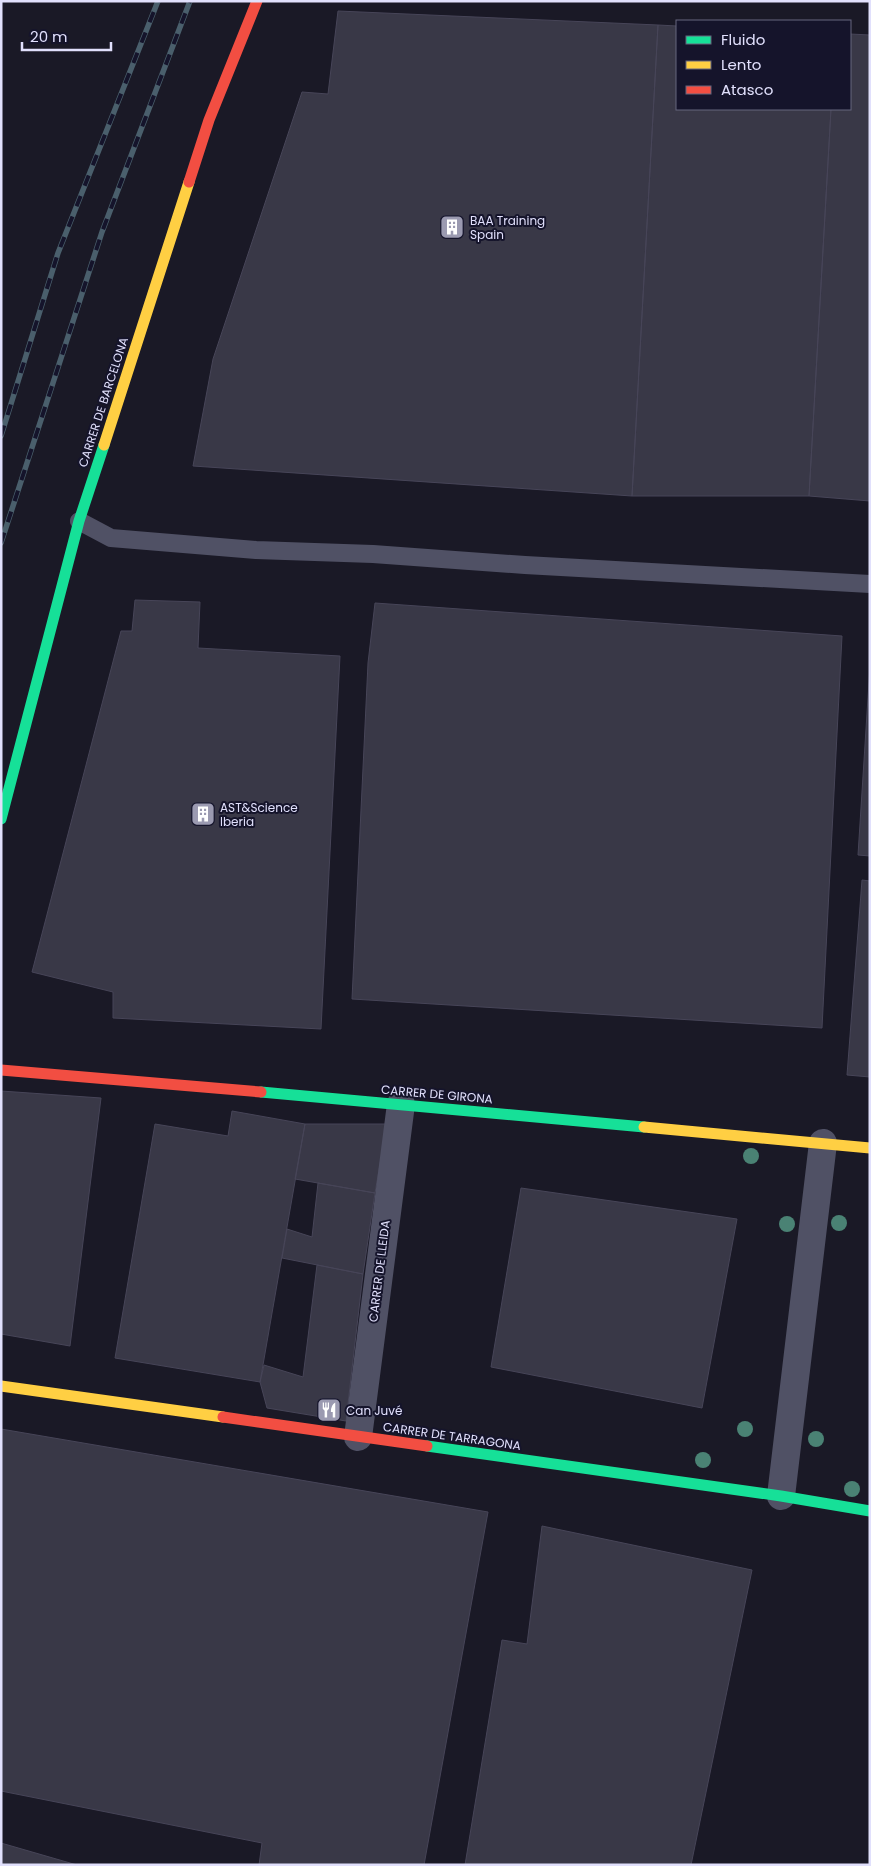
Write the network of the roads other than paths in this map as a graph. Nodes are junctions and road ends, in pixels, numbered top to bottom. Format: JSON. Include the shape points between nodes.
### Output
{"nodes":[{"id":1,"x":257,"y":1,"type":"edge"},
{"id":2,"x":79,"y":521,"type":"junction"},
{"id":3,"x":870,"y":584,"type":"edge"},
{"id":4,"x":1,"y":819,"type":"edge"},
{"id":5,"x":1,"y":1070,"type":"edge"},
{"id":6,"x":401,"y":1104,"type":"junction"},
{"id":7,"x":823,"y":1143,"type":"junction"},
{"id":8,"x":870,"y":1148,"type":"edge"},
{"id":9,"x":1,"y":1386,"type":"edge"},
{"id":10,"x":358,"y":1437,"type":"junction"},
{"id":11,"x":781,"y":1496,"type":"junction"},
{"id":12,"x":870,"y":1511,"type":"edge"}],
"edges":[{"from":1,"to":2,"type":"street","name":"CARRER DE BARCELONA","via":[[209,120]]},
{"from":2,"to":3,"type":"lane","via":[[111,538],[256,550]]},
{"from":2,"to":4,"type":"street","name":"CARRER DE BARCELONA"},
{"from":5,"to":6,"type":"street","name":"CARRER DE GIRONA"},
{"from":6,"to":7,"type":"street","name":"CARRER DE GIRONA"},
{"from":6,"to":10,"type":"street","name":"CARRER DE LLEIDA"},
{"from":7,"to":8,"type":"street","name":"CARRER DE GIRONA"},
{"from":7,"to":11,"type":"street"},
{"from":9,"to":10,"type":"street","name":"CARRER DE TARRAGONA"},
{"from":10,"to":11,"type":"street","name":"CARRER DE TARRAGONA"},
{"from":11,"to":12,"type":"street","name":"CARRER DE TARRAGONA"}]}
